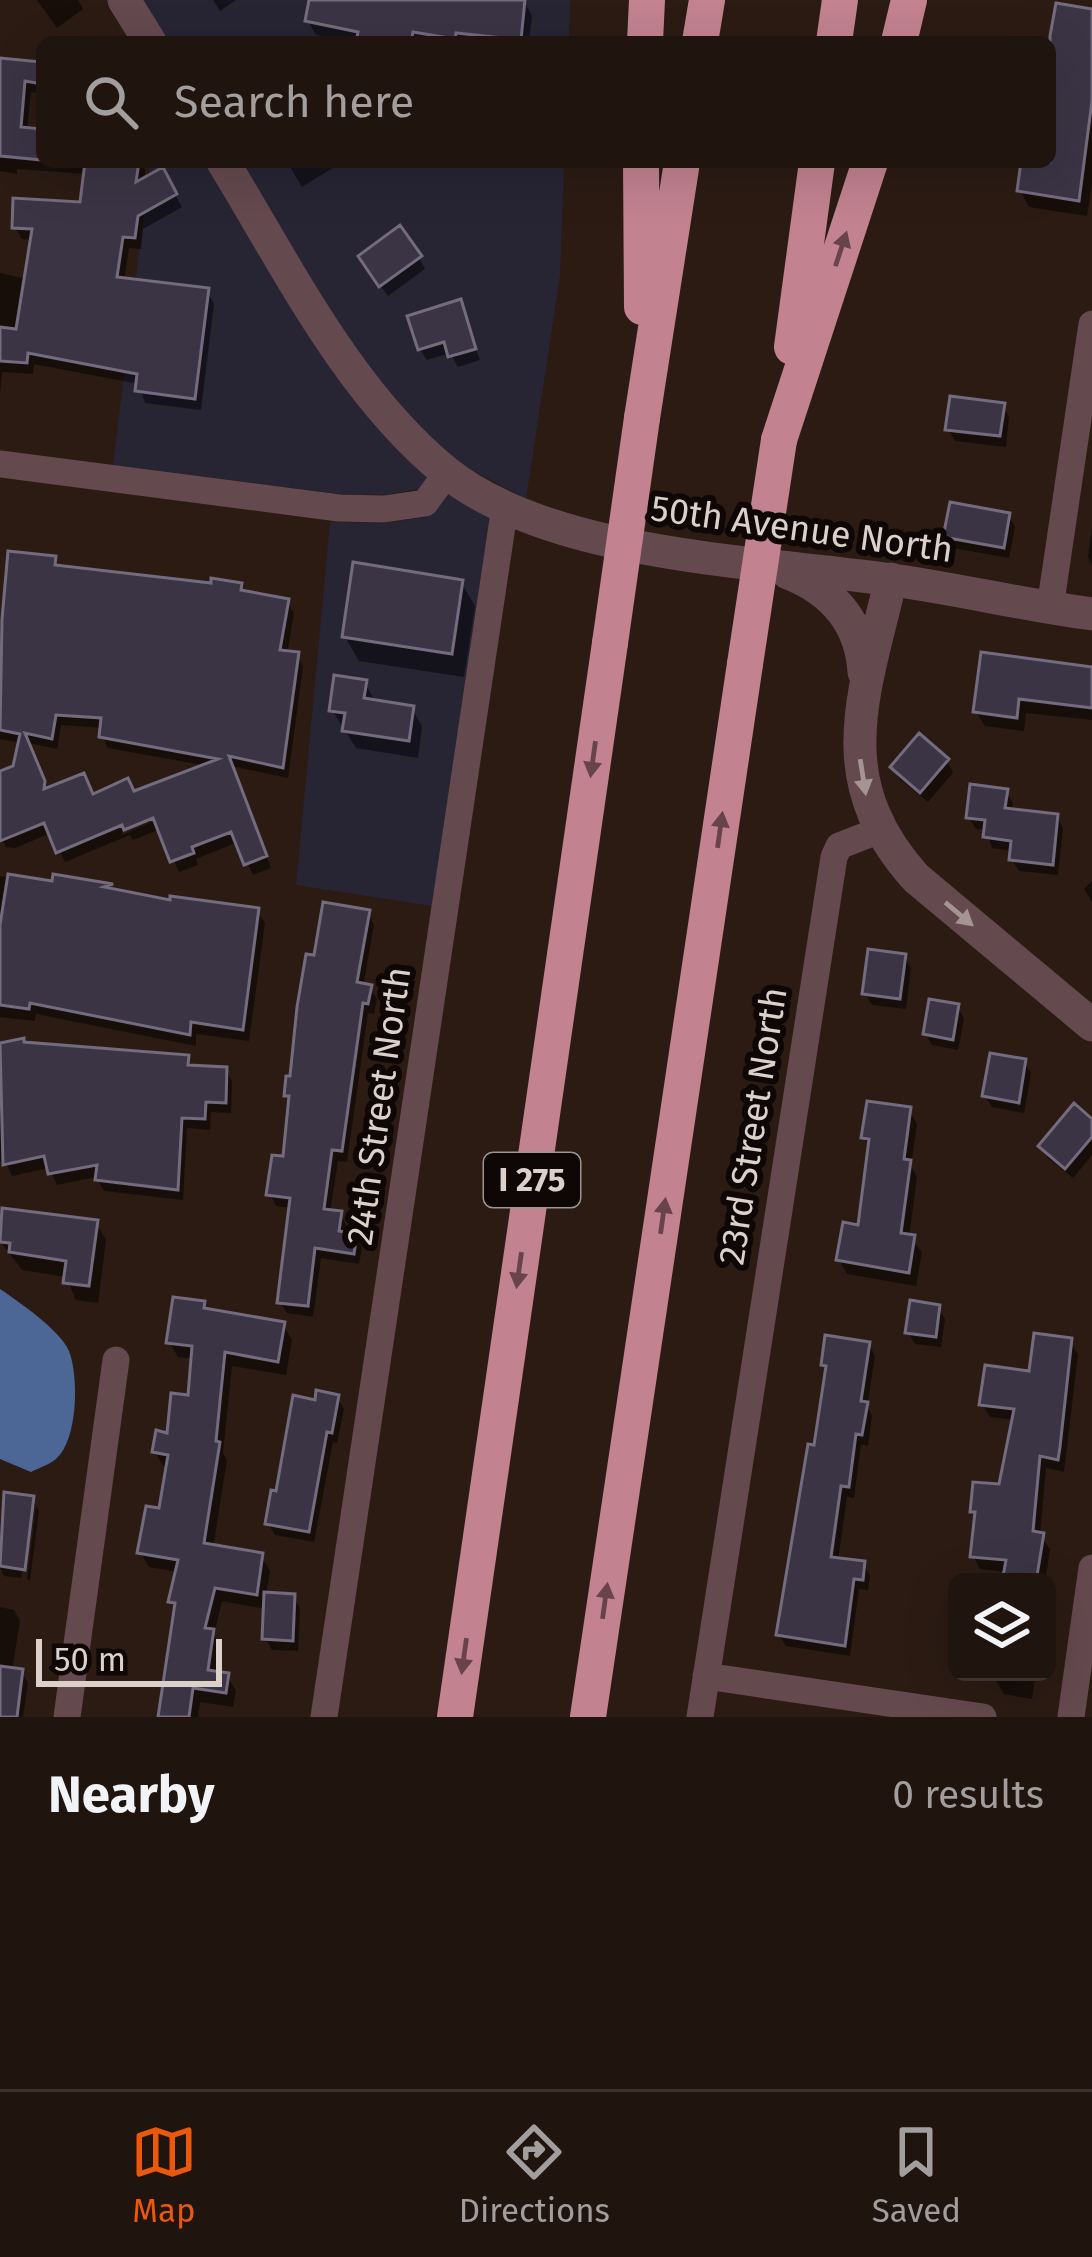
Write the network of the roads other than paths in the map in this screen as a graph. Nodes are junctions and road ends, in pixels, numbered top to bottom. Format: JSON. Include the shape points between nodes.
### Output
{"nodes":[{"id":1,"x":124,"y":0,"type":"edge"},
{"id":2,"x":647,"y":0,"type":"edge"},
{"id":3,"x":707,"y":0,"type":"edge"},
{"id":4,"x":840,"y":0,"type":"edge"},
{"id":5,"x":909,"y":0,"type":"edge"},
{"id":6,"x":146,"y":36,"type":"edge"},
{"id":7,"x":645,"y":36,"type":"edge"},
{"id":8,"x":701,"y":36,"type":"edge"},
{"id":9,"x":835,"y":36,"type":"edge"},
{"id":10,"x":900,"y":36,"type":"edge"},
{"id":11,"x":227,"y":168,"type":"edge"},
{"id":12,"x":640,"y":168,"type":"edge"},
{"id":13,"x":681,"y":168,"type":"edge"},
{"id":14,"x":817,"y":168,"type":"edge"},
{"id":15,"x":868,"y":168,"type":"edge"},
{"id":16,"x":1092,"y":324,"type":"edge"},
{"id":17,"x":642,"y":418,"type":"junction"},
{"id":18,"x":779,"y":440,"type":"junction"},
{"id":19,"x":0,"y":464,"type":"edge"},
{"id":20,"x":448,"y":473,"type":"junction"},
{"id":21,"x":505,"y":506,"type":"junction"},
{"id":22,"x":764,"y":564,"type":"junction"},
{"id":23,"x":891,"y":579,"type":"junction"},
{"id":24,"x":1050,"y":608,"type":"junction"},
{"id":25,"x":1092,"y":614,"type":"edge"},
{"id":26,"x":866,"y":689,"type":"junction"},
{"id":27,"x":880,"y":830,"type":"junction"},
{"id":28,"x":1092,"y":1025,"type":"edge"},
{"id":29,"x":116,"y":1360,"type":"dead end"},
{"id":30,"x":1092,"y":1568,"type":"edge"},
{"id":31,"x":706,"y":1676,"type":"junction"},
{"id":32,"x":67,"y":1717,"type":"edge"},
{"id":33,"x":324,"y":1717,"type":"edge"},
{"id":34,"x":455,"y":1717,"type":"edge"},
{"id":35,"x":588,"y":1717,"type":"edge"},
{"id":36,"x":700,"y":1717,"type":"edge"},
{"id":37,"x":983,"y":1717,"type":"edge"},
{"id":38,"x":1071,"y":1717,"type":"edge"}],
"edges":[{"from":1,"to":6,"type":"street"},
{"from":2,"to":7,"type":"highway"},
{"from":3,"to":8,"type":"highway"},
{"from":4,"to":9,"type":"highway"},
{"from":5,"to":10,"type":"highway"},
{"from":11,"to":20,"type":"street","name":"50th Avenue North","via":[[337,347],[388,414]]},
{"from":12,"to":17,"type":"highway"},
{"from":13,"to":17,"type":"highway","number":"I 275"},
{"from":14,"to":18,"type":"highway"},
{"from":18,"to":15,"type":"highway","one_way":true},
{"from":16,"to":24,"type":"street"},
{"from":17,"to":34,"type":"highway","number":"I 275","one_way":true,"bridge":true},
{"from":35,"to":18,"type":"highway","one_way":true,"bridge":true},
{"from":19,"to":20,"type":"street","via":[[384,509],[425,503]]},
{"from":20,"to":21,"type":"street","name":"50th Avenue North"},
{"from":21,"to":22,"type":"street","name":"50th Avenue North","via":[[568,530]]},
{"from":21,"to":33,"type":"street","name":"24th Street North"},
{"from":22,"to":23,"type":"street","name":"50th Avenue North"},
{"from":22,"to":26,"type":"street","via":[[807,581],[851,619]]},
{"from":23,"to":24,"type":"street","name":"50th Avenue North"},
{"from":23,"to":26,"type":"street"},
{"from":24,"to":25,"type":"street","name":"50th Avenue North"},
{"from":26,"to":27,"type":"street","one_way":true,"via":[[861,779]]},
{"from":27,"to":28,"type":"street","one_way":true,"via":[[916,878]]},
{"from":27,"to":31,"type":"street","name":"23rd Street North","via":[[839,845],[834,857]]},
{"from":29,"to":32,"type":"street"},
{"from":30,"to":38,"type":"street"},
{"from":31,"to":36,"type":"street","name":"23rd Street North"},
{"from":31,"to":37,"type":"street"}]}
